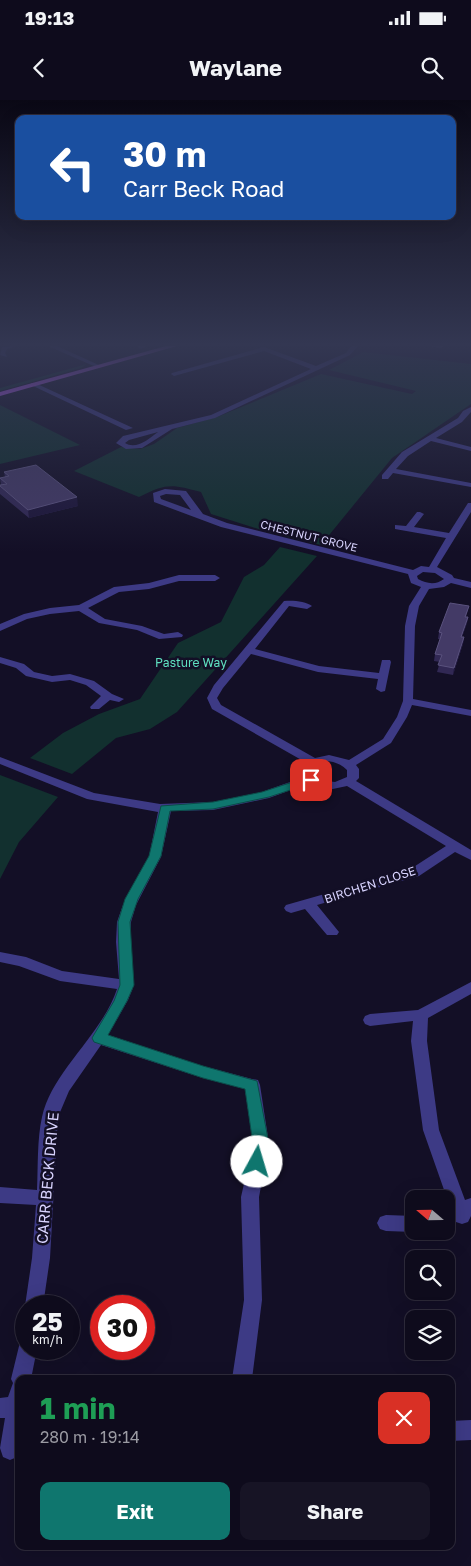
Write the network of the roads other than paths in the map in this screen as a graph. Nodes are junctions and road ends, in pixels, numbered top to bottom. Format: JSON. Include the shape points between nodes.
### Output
{"nodes":[{"id":1,"x":99,"y":414,"type":"edge"},
{"id":2,"x":219,"y":414,"type":"edge"},
{"id":3,"x":463,"y":414,"type":"edge"},
{"id":4,"x":170,"y":427,"type":"junction"},
{"id":5,"x":129,"y":428,"type":"dead end"},
{"id":6,"x":429,"y":438,"type":"junction"},
{"id":7,"x":471,"y":449,"type":"edge"},
{"id":8,"x":393,"y":466,"type":"junction"},
{"id":9,"x":385,"y":477,"type":"dead end"},
{"id":10,"x":471,"y":485,"type":"edge"},
{"id":11,"x":471,"y":505,"type":"edge"},
{"id":12,"x":420,"y":514,"type":"dead end"},
{"id":13,"x":200,"y":516,"type":"junction"},
{"id":14,"x":461,"y":524,"type":"junction"},
{"id":15,"x":471,"y":526,"type":"edge"},
{"id":16,"x":398,"y":527,"type":"dead end"},
{"id":17,"x":408,"y":529,"type":"junction"},
{"id":18,"x":450,"y":536,"type":"junction"},
{"id":19,"x":432,"y":569,"type":"junction"},
{"id":20,"x":413,"y":573,"type":"junction"},
{"id":21,"x":215,"y":578,"type":"dead end"},
{"id":22,"x":448,"y":580,"type":"junction"},
{"id":23,"x":471,"y":584,"type":"edge"},
{"id":24,"x":426,"y":586,"type":"junction"},
{"id":25,"x":307,"y":606,"type":"dead end"},
{"id":26,"x":81,"y":608,"type":"junction"},
{"id":27,"x":0,"y":628,"type":"edge"},
{"id":28,"x":178,"y":635,"type":"dead end"},
{"id":29,"x":159,"y":636,"type":"junction"},
{"id":30,"x":158,"y":648,"type":"dead end"},
{"id":31,"x":249,"y":650,"type":"junction"},
{"id":32,"x":0,"y":660,"type":"edge"},
{"id":33,"x":386,"y":662,"type":"dead end"},
{"id":34,"x":384,"y":677,"type":"junction"},
{"id":35,"x":381,"y":689,"type":"dead end"},
{"id":36,"x":108,"y":696,"type":"junction"},
{"id":37,"x":119,"y":699,"type":"dead end"},
{"id":38,"x":408,"y":702,"type":"junction"},
{"id":39,"x":95,"y":707,"type":"dead end"},
{"id":40,"x":471,"y":713,"type":"edge"},
{"id":41,"x":0,"y":760,"type":"edge"},
{"id":42,"x":313,"y":762,"type":"junction"},
{"id":43,"x":350,"y":764,"type":"junction"},
{"id":44,"x":311,"y":780,"type":"junction"},
{"id":45,"x":348,"y":782,"type":"junction"},
{"id":46,"x":165,"y":808,"type":"junction"},
{"id":47,"x":455,"y":846,"type":"junction"},
{"id":48,"x":471,"y":856,"type":"edge"},
{"id":49,"x":308,"y":904,"type":"junction"},
{"id":50,"x":291,"y":908,"type":"dead end"},
{"id":51,"x":332,"y":932,"type":"dead end"},
{"id":52,"x":0,"y":957,"type":"edge"},
{"id":53,"x":127,"y":985,"type":"junction"},
{"id":54,"x":471,"y":987,"type":"edge"},
{"id":55,"x":421,"y":1015,"type":"junction"},
{"id":56,"x":370,"y":1020,"type":"dead end"},
{"id":57,"x":99,"y":1038,"type":"junction"},
{"id":58,"x":0,"y":1196,"type":"edge"},
{"id":59,"x":45,"y":1198,"type":"junction"},
{"id":60,"x":460,"y":1211,"type":"edge"},
{"id":61,"x":386,"y":1224,"type":"dead end"},
{"id":62,"x":405,"y":1225,"type":"edge"},
{"id":63,"x":36,"y":1295,"type":"edge"},
{"id":64,"x":25,"y":1360,"type":"edge"},
{"id":65,"x":22,"y":1375,"type":"edge"},
{"id":66,"x":243,"y":1375,"type":"edge"},
{"id":67,"x":11,"y":1402,"type":"edge"},
{"id":68,"x":471,"y":1430,"type":"edge"},
{"id":69,"x":455,"y":1431,"type":"edge"},
{"id":70,"x":10,"y":1450,"type":"dead end"}],
"edges":[{"from":1,"to":5,"type":"street"},
{"from":2,"to":4,"type":"street"},
{"from":3,"to":6,"type":"street"},
{"from":4,"to":4,"type":"street","via":[[142,447],[127,447],[120,443],[126,438]]},
{"from":6,"to":7,"type":"street"},
{"from":6,"to":8,"type":"street"},
{"from":8,"to":9,"type":"street"},
{"from":8,"to":10,"type":"street"},
{"from":11,"to":14,"type":"street"},
{"from":12,"to":17,"type":"street"},
{"from":13,"to":13,"type":"street","name":"CHESTNUT GROVE","via":[[157,500],[156,496],[164,491],[183,493]]},
{"from":13,"to":20,"type":"street","name":"CHESTNUT GROVE","via":[[224,526]]},
{"from":14,"to":15,"type":"street"},
{"from":14,"to":18,"type":"street"},
{"from":16,"to":17,"type":"street"},
{"from":17,"to":18,"type":"street"},
{"from":18,"to":19,"type":"street"},
{"from":19,"to":20,"type":"street"},
{"from":19,"to":22,"type":"street","via":[[446,574]]},
{"from":20,"to":24,"type":"street","via":[[414,581]]},
{"from":21,"to":26,"type":"street","via":[[179,578],[149,586],[117,589]]},
{"from":22,"to":23,"type":"street"},
{"from":22,"to":24,"type":"street","via":[[438,586]]},
{"from":24,"to":38,"type":"street","via":[[414,606],[410,626]]},
{"from":25,"to":31,"type":"street","via":[[287,603]]},
{"from":26,"to":27,"type":"street","via":[[50,611]]},
{"from":26,"to":29,"type":"street","via":[[102,621],[139,628]]},
{"from":28,"to":29,"type":"street"},
{"from":29,"to":30,"type":"street","via":[[163,642]]},
{"from":31,"to":34,"type":"street","via":[[318,669]]},
{"from":31,"to":42,"type":"street","via":[[212,698],[216,707]]},
{"from":32,"to":36,"type":"street","via":[[20,666],[30,674],[52,679],[70,677],[90,683]]},
{"from":33,"to":34,"type":"street"},
{"from":34,"to":35,"type":"street"},
{"from":36,"to":37,"type":"street"},
{"from":36,"to":39,"type":"street"},
{"from":38,"to":40,"type":"street"},
{"from":38,"to":43,"type":"street","via":[[387,741]]},
{"from":41,"to":46,"type":"street","via":[[91,796]]},
{"from":42,"to":43,"type":"street","via":[[332,758]]},
{"from":42,"to":44,"type":"street","via":[[307,772]]},
{"from":43,"to":45,"type":"street","via":[[354,773]]},
{"from":44,"to":45,"type":"street","via":[[329,786]]},
{"from":44,"to":46,"type":"street","via":[[213,806]]},
{"from":45,"to":47,"type":"street"},
{"from":46,"to":53,"type":"street","name":"CARR BECK DRIVE","via":[[155,856],[132,899],[124,922]]},
{"from":47,"to":48,"type":"street"},
{"from":47,"to":49,"type":"street","name":"BIRCHEN CLOSE","via":[[414,873]]},
{"from":49,"to":50,"type":"street","name":"BIRCHEN CLOSE"},
{"from":49,"to":51,"type":"street","name":"BIRCHEN CLOSE"},
{"from":52,"to":53,"type":"street","via":[[21,961],[60,976]]},
{"from":53,"to":57,"type":"street","name":"CARR BECK DRIVE"},
{"from":54,"to":55,"type":"street"},
{"from":55,"to":56,"type":"street"},
{"from":55,"to":60,"type":"street","via":[[420,1041],[431,1130]]},
{"from":57,"to":59,"type":"street","name":"CARR BECK DRIVE","via":[[54,1104],[50,1117]]},
{"from":57,"to":66,"type":"street","via":[[252,1085],[261,1144],[250,1197],[252,1300]]},
{"from":58,"to":59,"type":"street"},
{"from":59,"to":63,"type":"street","name":"CARR BECK DRIVE"},
{"from":61,"to":62,"type":"street"},
{"from":64,"to":65,"type":"street"},
{"from":67,"to":70,"type":"street"},
{"from":68,"to":69,"type":"street"}]}
